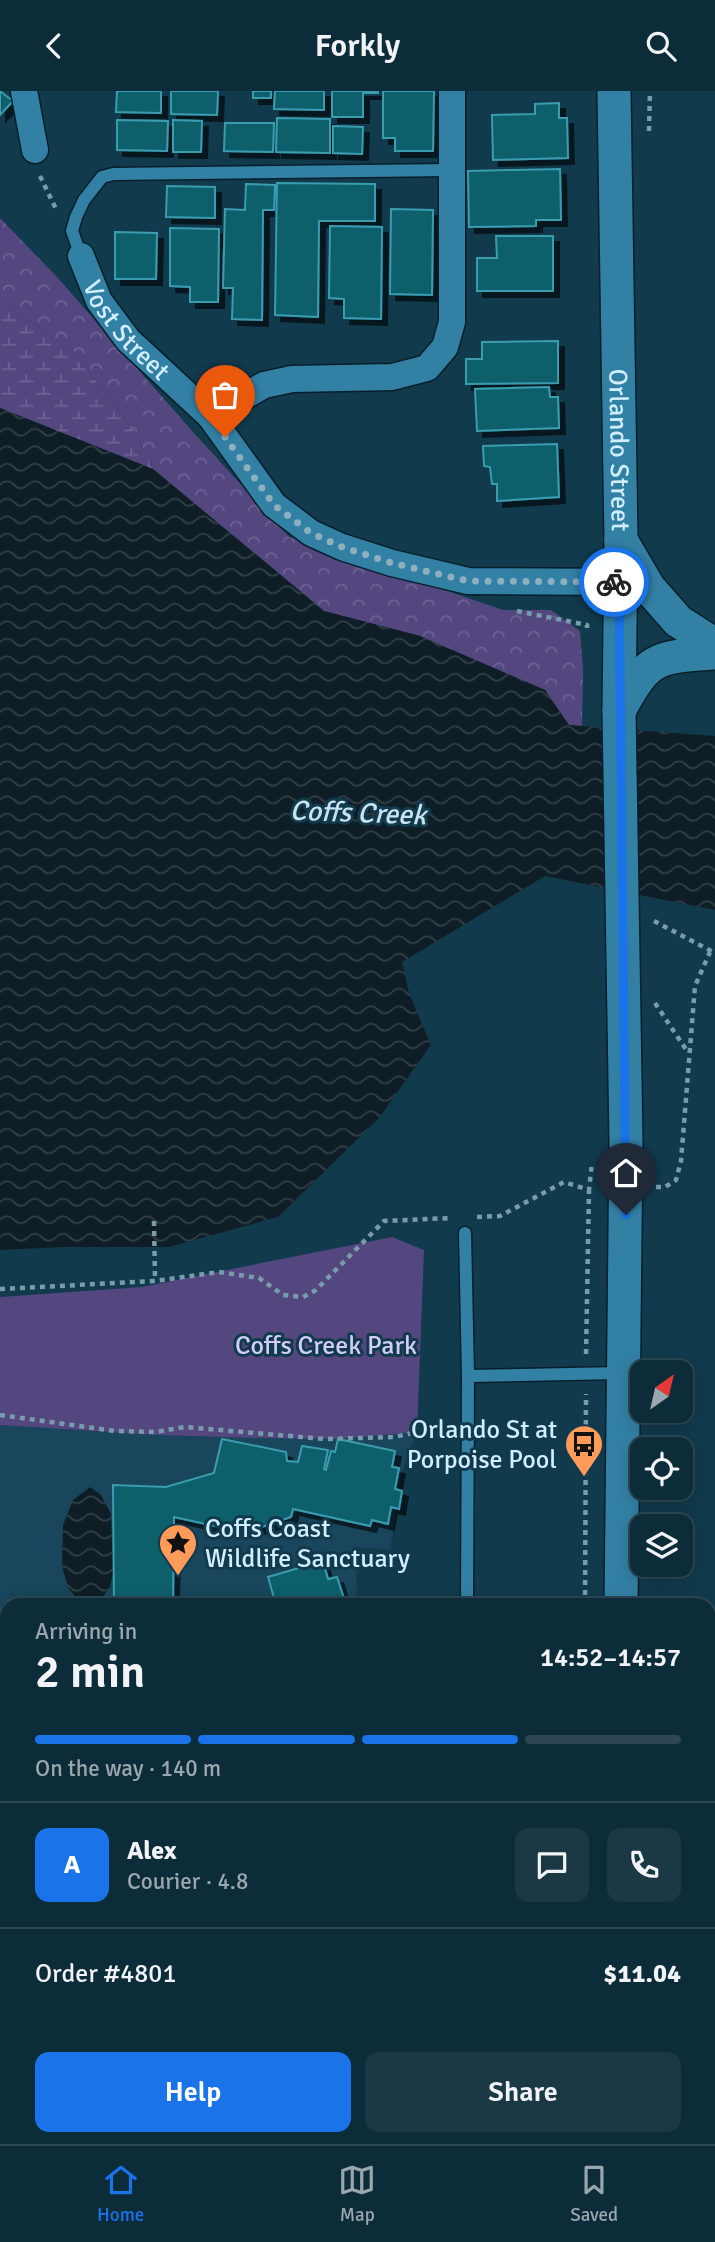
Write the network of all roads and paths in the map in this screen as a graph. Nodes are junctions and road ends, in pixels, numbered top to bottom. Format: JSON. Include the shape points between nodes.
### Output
{"nodes":[{"id":1,"x":24,"y":91,"type":"edge"},
{"id":2,"x":452,"y":91,"type":"edge"},
{"id":3,"x":614,"y":91,"type":"edge"},
{"id":4,"x":37,"y":160,"type":"joint"},
{"id":5,"x":451,"y":170,"type":"junction"},
{"id":6,"x":58,"y":213,"type":"dead end"},
{"id":7,"x":81,"y":255,"type":"joint"},
{"id":8,"x":210,"y":416,"type":"junction"},
{"id":9,"x":621,"y":540,"type":"junction"},
{"id":10,"x":619,"y":582,"type":"junction"},
{"id":11,"x":513,"y":611,"type":"dead end"},
{"id":12,"x":587,"y":638,"type":"dead end"},
{"id":13,"x":715,"y":645,"type":"edge"},
{"id":14,"x":715,"y":653,"type":"edge"},
{"id":15,"x":619,"y":711,"type":"junction"},
{"id":16,"x":633,"y":909,"type":"junction"},
{"id":17,"x":712,"y":952,"type":"edge"},
{"id":18,"x":592,"y":1162,"type":"dead end"},
{"id":19,"x":665,"y":1187,"type":"dead end"},
{"id":20,"x":466,"y":1217,"type":"dead end"},
{"id":21,"x":455,"y":1218,"type":"dead end"},
{"id":22,"x":154,"y":1221,"type":"dead end"},
{"id":23,"x":465,"y":1233,"type":"dead end"},
{"id":24,"x":155,"y":1281,"type":"junction"},
{"id":25,"x":0,"y":1289,"type":"edge"},
{"id":26,"x":624,"y":1373,"type":"junction"},
{"id":27,"x":468,"y":1376,"type":"junction"},
{"id":28,"x":0,"y":1415,"type":"edge"},
{"id":29,"x":417,"y":1432,"type":"dead end"},
{"id":30,"x":467,"y":1598,"type":"edge"},
{"id":31,"x":621,"y":1598,"type":"edge"}],
"edges":[{"from":1,"to":4,"type":"street"},
{"from":2,"to":5,"type":"street"},
{"from":3,"to":9,"type":"street","name":"Orlando Street"},
{"from":4,"to":6,"type":"path"},
{"from":5,"to":7,"type":"lane","via":[[113,174],[102,177],[76,217],[72,231]]},
{"from":5,"to":8,"type":"street","via":[[452,322],[445,347],[427,368],[392,377],[292,379],[264,385]]},
{"from":7,"to":8,"type":"street","name":"Vost Street","via":[[99,301],[128,340]]},
{"from":8,"to":10,"type":"street","name":"Vost Street","via":[[274,505],[311,533],[342,547],[468,581]]},
{"from":9,"to":10,"type":"street","name":"Orlando Street"},
{"from":9,"to":13,"type":"street","via":[[649,588],[678,621]]},
{"from":10,"to":15,"type":"street","name":"Orlando Street"},
{"from":11,"to":12,"type":"path","via":[[587,625]]},
{"from":14,"to":15,"type":"street","via":[[654,662],[636,679]]},
{"from":15,"to":16,"type":"street","name":"Orlando Street"},
{"from":16,"to":17,"type":"path"},
{"from":16,"to":26,"type":"street","name":"Orlando Street"},
{"from":17,"to":19,"type":"path","via":[[695,986],[681,1161],[676,1180]]},
{"from":18,"to":20,"type":"path","via":[[589,1190],[564,1182],[500,1216]]},
{"from":21,"to":24,"type":"path","via":[[384,1221],[316,1290],[303,1297],[283,1295],[259,1278],[219,1272]]},
{"from":22,"to":24,"type":"path"},
{"from":23,"to":27,"type":"lane"},
{"from":24,"to":25,"type":"path"},
{"from":26,"to":27,"type":"lane"},
{"from":26,"to":31,"type":"street","name":"Orlando Street"},
{"from":27,"to":30,"type":"lane"},
{"from":28,"to":29,"type":"path","via":[[115,1431],[185,1427],[324,1439]]}]}
